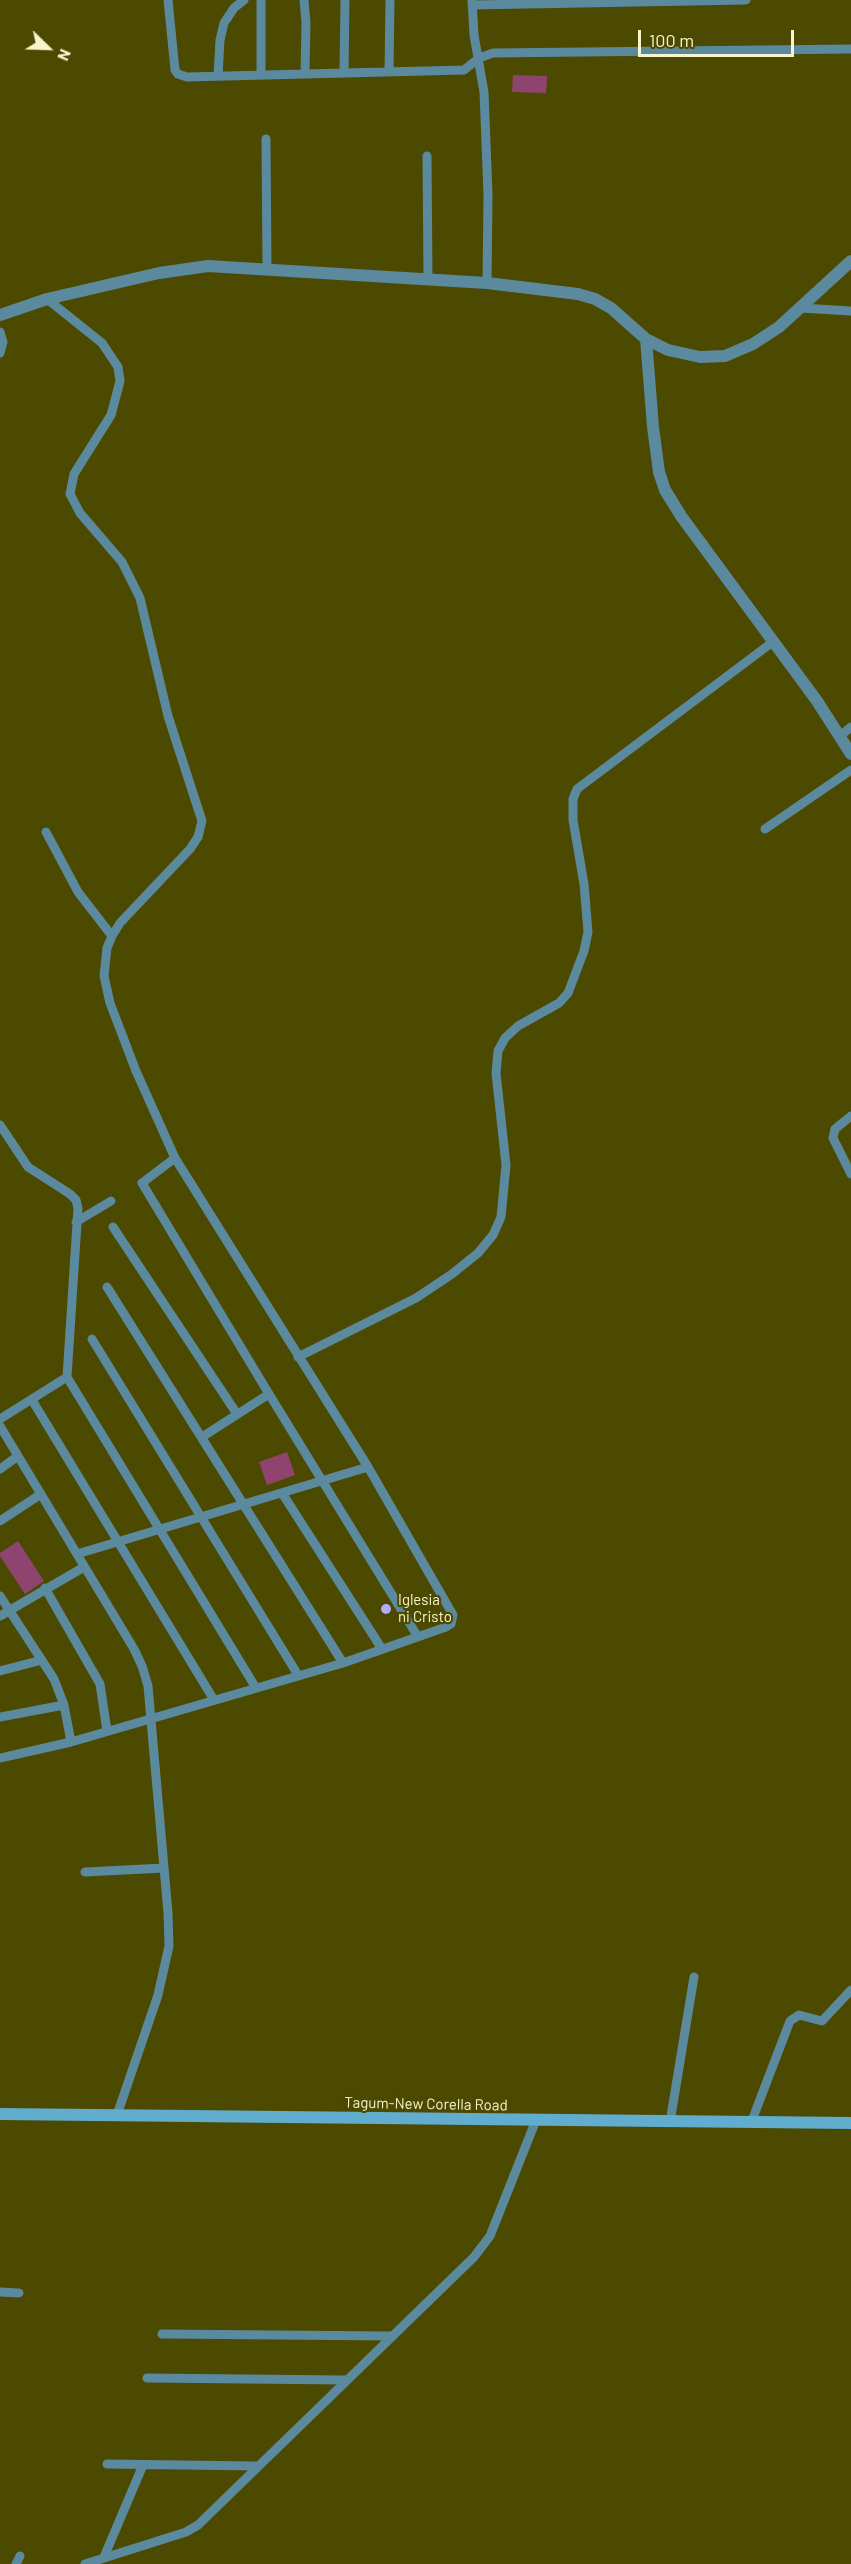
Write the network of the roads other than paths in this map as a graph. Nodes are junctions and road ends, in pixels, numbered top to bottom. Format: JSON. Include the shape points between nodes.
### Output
{"nodes":[{"id":1,"x":168,"y":0,"type":"edge"},
{"id":2,"x":244,"y":0,"type":"edge"},
{"id":3,"x":261,"y":0,"type":"edge"},
{"id":4,"x":303,"y":0,"type":"edge"},
{"id":5,"x":345,"y":0,"type":"edge"},
{"id":6,"x":390,"y":0,"type":"edge"},
{"id":7,"x":746,"y":0,"type":"edge"},
{"id":8,"x":472,"y":2,"type":"edge"},
{"id":9,"x":851,"y":49,"type":"edge"},
{"id":10,"x":478,"y":58,"type":"junction"},
{"id":11,"x":389,"y":71,"type":"junction"},
{"id":12,"x":344,"y":73,"type":"junction"},
{"id":13,"x":305,"y":74,"type":"junction"},
{"id":14,"x":261,"y":75,"type":"junction"},
{"id":15,"x":218,"y":76,"type":"junction"},
{"id":16,"x":266,"y":139,"type":"dead end"},
{"id":17,"x":427,"y":156,"type":"dead end"},
{"id":18,"x":851,"y":261,"type":"edge"},
{"id":19,"x":267,"y":269,"type":"junction"},
{"id":20,"x":428,"y":280,"type":"junction"},
{"id":21,"x":487,"y":283,"type":"junction"},
{"id":22,"x":46,"y":299,"type":"junction"},
{"id":23,"x":801,"y":308,"type":"junction"},
{"id":24,"x":851,"y":311,"type":"edge"},
{"id":25,"x":0,"y":315,"type":"edge"},
{"id":26,"x":0,"y":332,"type":"edge"},
{"id":27,"x":646,"y":339,"type":"junction"},
{"id":28,"x":0,"y":353,"type":"edge"},
{"id":29,"x":774,"y":641,"type":"junction"},
{"id":30,"x":851,"y":727,"type":"edge"},
{"id":31,"x":839,"y":737,"type":"junction"},
{"id":32,"x":851,"y":754,"type":"edge"},
{"id":33,"x":851,"y":770,"type":"edge"},
{"id":34,"x":765,"y":829,"type":"dead end"},
{"id":35,"x":46,"y":832,"type":"dead end"},
{"id":36,"x":112,"y":936,"type":"junction"},
{"id":37,"x":851,"y":1116,"type":"edge"},
{"id":38,"x":0,"y":1125,"type":"edge"},
{"id":39,"x":175,"y":1158,"type":"junction"},
{"id":40,"x":851,"y":1174,"type":"edge"},
{"id":41,"x":111,"y":1201,"type":"dead end"},
{"id":42,"x":76,"y":1222,"type":"junction"},
{"id":43,"x":113,"y":1227,"type":"dead end"},
{"id":44,"x":107,"y":1287,"type":"dead end"},
{"id":45,"x":92,"y":1339,"type":"dead end"},
{"id":46,"x":298,"y":1357,"type":"junction"},
{"id":47,"x":67,"y":1377,"type":"junction"},
{"id":48,"x":268,"y":1394,"type":"junction"},
{"id":49,"x":32,"y":1400,"type":"junction"},
{"id":50,"x":237,"y":1414,"type":"junction"},
{"id":51,"x":0,"y":1419,"type":"edge"},
{"id":52,"x":0,"y":1426,"type":"edge"},
{"id":53,"x":202,"y":1437,"type":"junction"},
{"id":54,"x":18,"y":1456,"type":"junction"},
{"id":55,"x":368,"y":1467,"type":"junction"},
{"id":56,"x":0,"y":1469,"type":"edge"},
{"id":57,"x":322,"y":1481,"type":"junction"},
{"id":58,"x":282,"y":1493,"type":"junction"},
{"id":59,"x":41,"y":1494,"type":"junction"},
{"id":60,"x":244,"y":1504,"type":"junction"},
{"id":61,"x":201,"y":1517,"type":"junction"},
{"id":62,"x":0,"y":1521,"type":"edge"},
{"id":63,"x":160,"y":1530,"type":"junction"},
{"id":64,"x":118,"y":1542,"type":"junction"},
{"id":65,"x":77,"y":1554,"type":"junction"},
{"id":66,"x":84,"y":1567,"type":"junction"},
{"id":67,"x":45,"y":1588,"type":"junction"},
{"id":68,"x":0,"y":1596,"type":"edge"},
{"id":69,"x":10,"y":1609,"type":"junction"},
{"id":70,"x":0,"y":1616,"type":"edge"},
{"id":71,"x":418,"y":1637,"type":"junction"},
{"id":72,"x":382,"y":1649,"type":"junction"},
{"id":73,"x":42,"y":1660,"type":"junction"},
{"id":74,"x":343,"y":1663,"type":"junction"},
{"id":75,"x":0,"y":1671,"type":"edge"},
{"id":76,"x":298,"y":1675,"type":"junction"},
{"id":77,"x":256,"y":1688,"type":"junction"},
{"id":78,"x":214,"y":1700,"type":"junction"},
{"id":79,"x":64,"y":1705,"type":"junction"},
{"id":80,"x":0,"y":1717,"type":"edge"},
{"id":81,"x":152,"y":1718,"type":"junction"},
{"id":82,"x":107,"y":1731,"type":"junction"},
{"id":83,"x":71,"y":1742,"type":"junction"},
{"id":84,"x":0,"y":1758,"type":"edge"},
{"id":85,"x":164,"y":1868,"type":"junction"},
{"id":86,"x":85,"y":1872,"type":"dead end"},
{"id":87,"x":694,"y":1977,"type":"dead end"},
{"id":88,"x":851,"y":1990,"type":"edge"},
{"id":89,"x":0,"y":2114,"type":"edge"},
{"id":90,"x":117,"y":2115,"type":"junction"},
{"id":91,"x":536,"y":2120,"type":"junction"},
{"id":92,"x":670,"y":2122,"type":"junction"},
{"id":93,"x":751,"y":2122,"type":"junction"},
{"id":94,"x":851,"y":2123,"type":"edge"},
{"id":95,"x":0,"y":2292,"type":"edge"},
{"id":96,"x":18,"y":2293,"type":"dead end"},
{"id":97,"x":162,"y":2334,"type":"dead end"},
{"id":98,"x":391,"y":2336,"type":"junction"},
{"id":99,"x":147,"y":2378,"type":"dead end"},
{"id":100,"x":345,"y":2380,"type":"junction"},
{"id":101,"x":107,"y":2464,"type":"dead end"},
{"id":102,"x":143,"y":2465,"type":"junction"},
{"id":103,"x":257,"y":2466,"type":"junction"},
{"id":104,"x":104,"y":2557,"type":"junction"},
{"id":105,"x":85,"y":2564,"type":"edge"}],
"edges":[{"from":1,"to":15,"type":"street","via":[[178,74]]},
{"from":2,"to":15,"type":"street","via":[[224,23]]},
{"from":3,"to":14,"type":"street"},
{"from":4,"to":13,"type":"street"},
{"from":5,"to":12,"type":"street"},
{"from":6,"to":11,"type":"street"},
{"from":7,"to":8,"type":"street"},
{"from":8,"to":10,"type":"street"},
{"from":9,"to":10,"type":"street","via":[[492,53]]},
{"from":10,"to":11,"type":"street","via":[[464,70]]},
{"from":10,"to":21,"type":"street","via":[[486,129]]},
{"from":11,"to":12,"type":"street"},
{"from":12,"to":13,"type":"street"},
{"from":13,"to":14,"type":"street"},
{"from":14,"to":15,"type":"street"},
{"from":16,"to":19,"type":"street"},
{"from":17,"to":20,"type":"street"},
{"from":18,"to":23,"type":"street"},
{"from":19,"to":20,"type":"street"},
{"from":19,"to":22,"type":"street","via":[[181,269]]},
{"from":20,"to":21,"type":"street"},
{"from":21,"to":27,"type":"street","via":[[595,299]]},
{"from":22,"to":25,"type":"street"},
{"from":22,"to":36,"type":"street","via":[[102,344],[118,367],[120,381],[111,415],[74,474],[70,494],[80,513],[122,562],[140,598],[168,716],[202,821],[202,829],[190,849]]},
{"from":23,"to":24,"type":"street"},
{"from":23,"to":27,"type":"street","via":[[753,344],[725,356],[700,357],[668,350]]},
{"from":26,"to":28,"type":"street"},
{"from":27,"to":29,"type":"street","via":[[653,427],[665,490]]},
{"from":29,"to":31,"type":"street"},
{"from":29,"to":46,"type":"street","via":[[578,789],[573,799],[588,932],[568,993],[559,1003],[518,1026],[498,1051],[496,1073],[506,1165],[501,1217],[493,1235],[478,1253],[417,1298]]},
{"from":30,"to":31,"type":"street"},
{"from":31,"to":32,"type":"street"},
{"from":33,"to":34,"type":"street"},
{"from":35,"to":36,"type":"street","via":[[78,892]]},
{"from":36,"to":39,"type":"street","via":[[104,976],[110,1003]]},
{"from":37,"to":40,"type":"street","via":[[836,1129],[833,1138]]},
{"from":38,"to":42,"type":"street","via":[[28,1167],[76,1200]]},
{"from":39,"to":46,"type":"street"},
{"from":39,"to":48,"type":"street","via":[[142,1183]]},
{"from":41,"to":42,"type":"street"},
{"from":42,"to":47,"type":"street"},
{"from":43,"to":50,"type":"street"},
{"from":44,"to":53,"type":"street"},
{"from":45,"to":61,"type":"street"},
{"from":46,"to":55,"type":"street"},
{"from":47,"to":49,"type":"street"},
{"from":47,"to":63,"type":"street"},
{"from":48,"to":50,"type":"street"},
{"from":48,"to":57,"type":"street"},
{"from":49,"to":51,"type":"street"},
{"from":49,"to":64,"type":"street"},
{"from":50,"to":53,"type":"street"},
{"from":52,"to":54,"type":"street"},
{"from":53,"to":60,"type":"street"},
{"from":54,"to":56,"type":"street"},
{"from":54,"to":59,"type":"street"},
{"from":55,"to":57,"type":"street"},
{"from":55,"to":71,"type":"street","via":[[453,1615],[451,1624]]},
{"from":57,"to":58,"type":"street"},
{"from":57,"to":71,"type":"street"},
{"from":58,"to":60,"type":"street"},
{"from":58,"to":72,"type":"street"},
{"from":59,"to":62,"type":"street"},
{"from":59,"to":65,"type":"street"},
{"from":60,"to":61,"type":"street"},
{"from":60,"to":74,"type":"street"},
{"from":61,"to":63,"type":"street"},
{"from":61,"to":76,"type":"street"},
{"from":63,"to":64,"type":"street"},
{"from":63,"to":77,"type":"street"},
{"from":64,"to":65,"type":"street"},
{"from":64,"to":78,"type":"street"},
{"from":65,"to":66,"type":"street"},
{"from":66,"to":67,"type":"street"},
{"from":66,"to":81,"type":"street","via":[[142,1666]]},
{"from":67,"to":69,"type":"street"},
{"from":67,"to":82,"type":"street","via":[[100,1684]]},
{"from":68,"to":69,"type":"street"},
{"from":69,"to":70,"type":"street"},
{"from":69,"to":73,"type":"street"},
{"from":71,"to":72,"type":"street"},
{"from":72,"to":74,"type":"street"},
{"from":73,"to":75,"type":"street"},
{"from":73,"to":79,"type":"street"},
{"from":74,"to":76,"type":"street"},
{"from":76,"to":77,"type":"street"},
{"from":77,"to":78,"type":"street"},
{"from":78,"to":81,"type":"street"},
{"from":79,"to":80,"type":"street"},
{"from":79,"to":83,"type":"street"},
{"from":81,"to":82,"type":"street"},
{"from":81,"to":85,"type":"street"},
{"from":82,"to":83,"type":"street"},
{"from":83,"to":84,"type":"street"},
{"from":85,"to":86,"type":"street"},
{"from":85,"to":90,"type":"street","via":[[168,1958]]},
{"from":87,"to":92,"type":"street"},
{"from":88,"to":93,"type":"street","via":[[822,2021],[799,2015],[790,2021]]},
{"from":89,"to":90,"type":"main road","name":"Tagum-New Corella Road"},
{"from":90,"to":91,"type":"main road","name":"Tagum-New Corella Road"},
{"from":91,"to":92,"type":"main road","name":"Tagum-New Corella Road"},
{"from":91,"to":98,"type":"street","via":[[486,2244]]},
{"from":92,"to":93,"type":"main road","name":"Tagum-New Corella Road"},
{"from":93,"to":94,"type":"main road","name":"Tagum-New Corella Road"},
{"from":95,"to":96,"type":"street"},
{"from":97,"to":98,"type":"street"},
{"from":98,"to":100,"type":"street"},
{"from":99,"to":100,"type":"street"},
{"from":100,"to":103,"type":"street"},
{"from":101,"to":102,"type":"street"},
{"from":102,"to":103,"type":"street"},
{"from":102,"to":104,"type":"street"},
{"from":103,"to":104,"type":"street","via":[[192,2529]]},
{"from":104,"to":105,"type":"street"}]}
